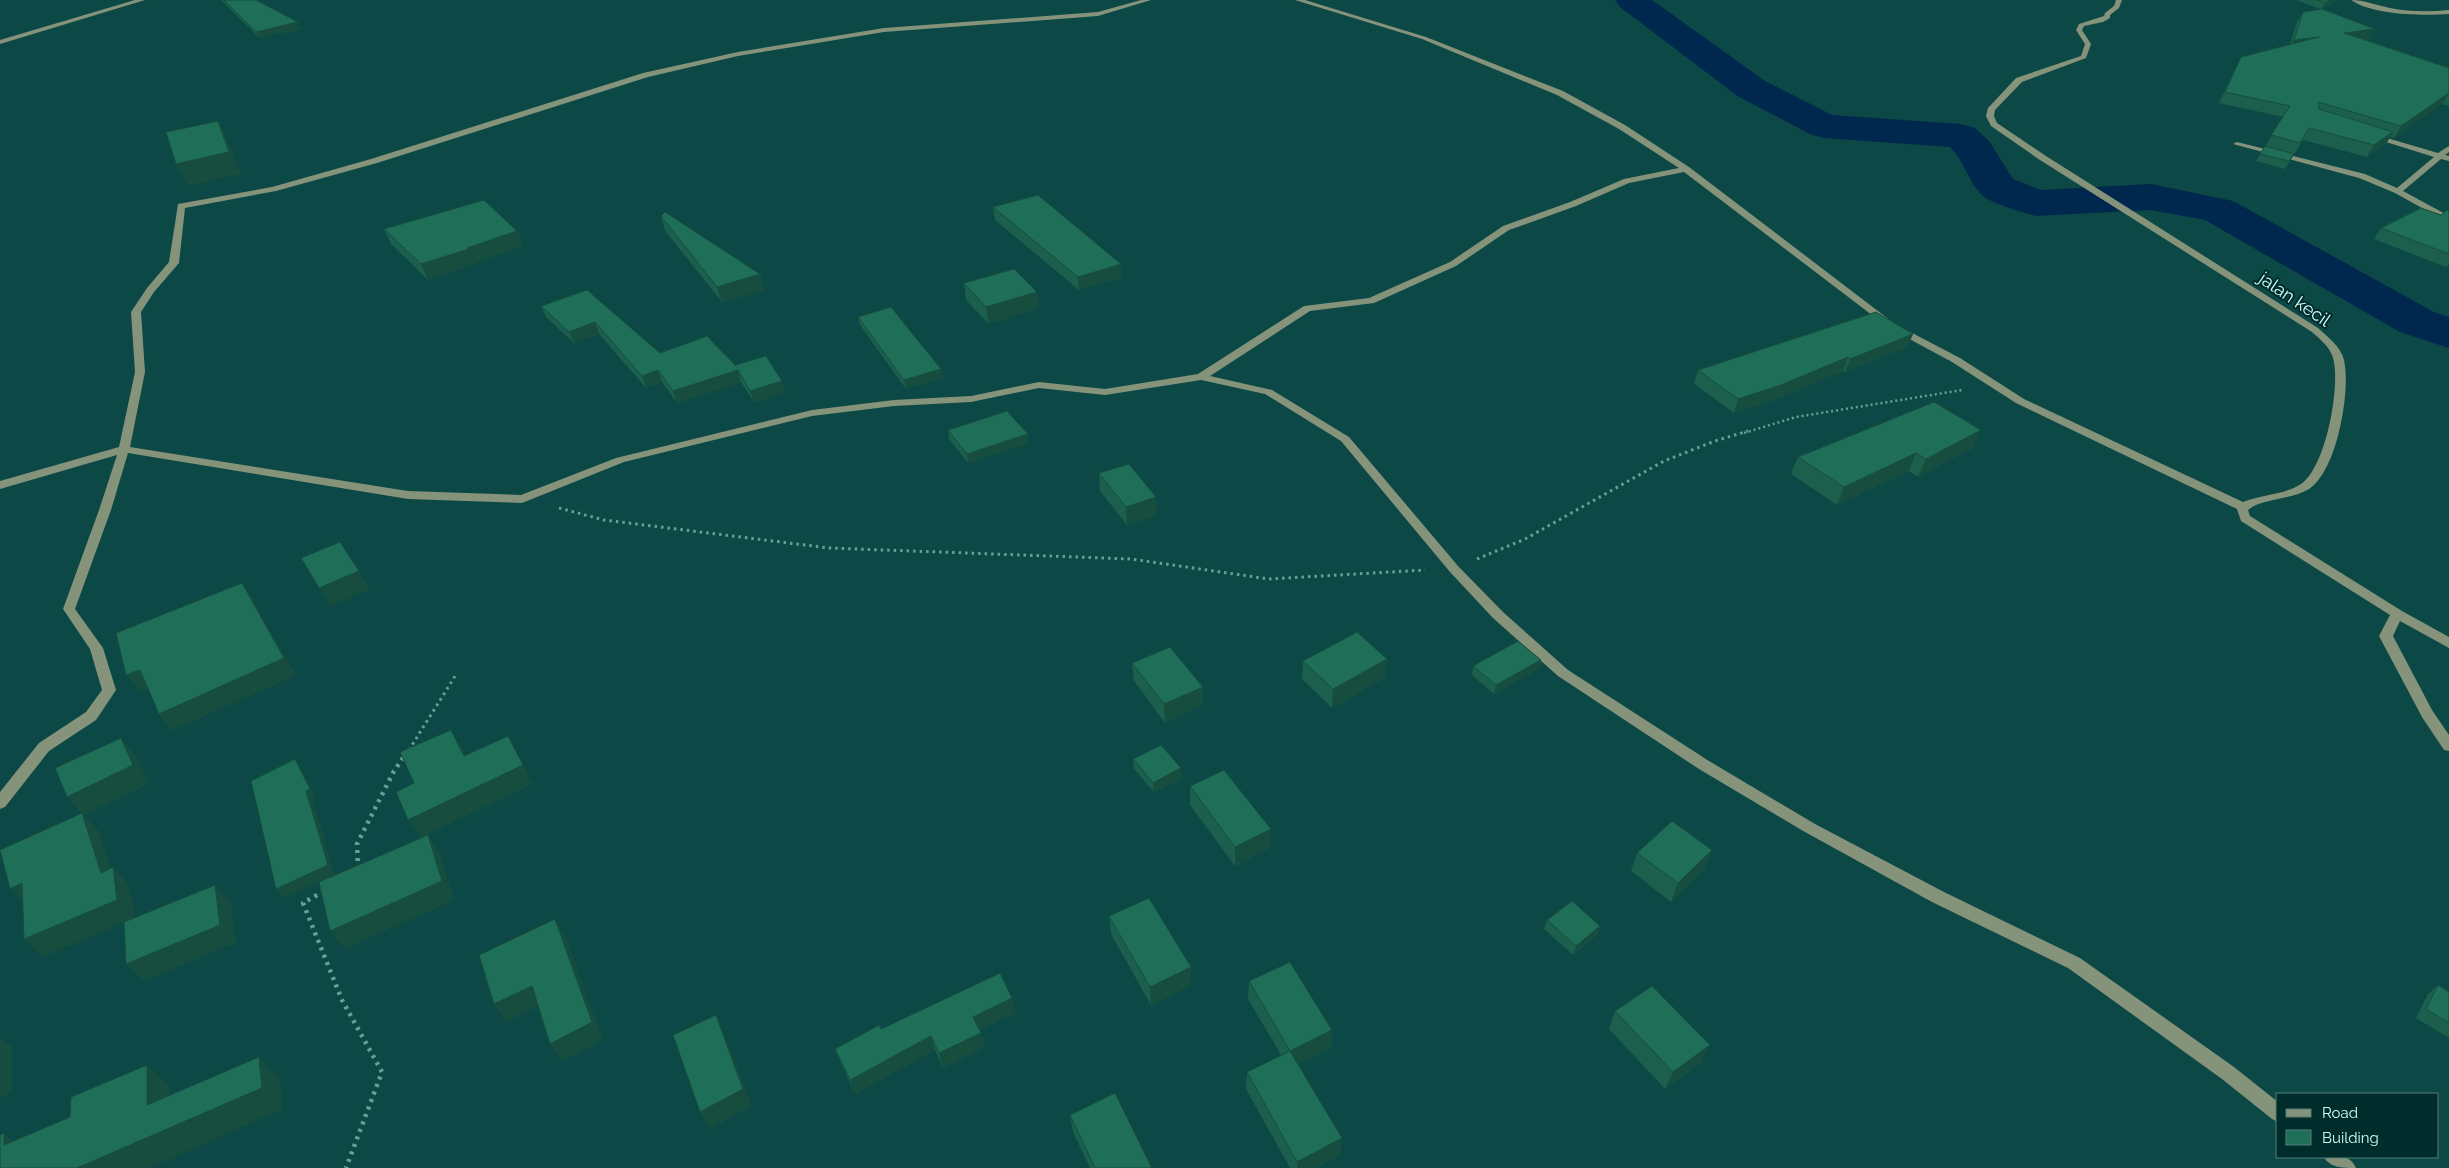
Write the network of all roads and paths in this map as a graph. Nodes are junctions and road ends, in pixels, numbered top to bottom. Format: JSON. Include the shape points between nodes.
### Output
{"nodes":[{"id":1,"x":142,"y":0,"type":"edge"},
{"id":2,"x":1148,"y":0,"type":"edge"},
{"id":3,"x":1298,"y":0,"type":"edge"},
{"id":4,"x":2119,"y":0,"type":"edge"},
{"id":5,"x":2354,"y":0,"type":"edge"},
{"id":6,"x":2449,"y":12,"type":"edge"},
{"id":7,"x":0,"y":42,"type":"edge"},
{"id":8,"x":2361,"y":131,"type":"edge"},
{"id":9,"x":2238,"y":144,"type":"dead end"},
{"id":10,"x":2449,"y":148,"type":"edge"},
{"id":11,"x":2445,"y":158,"type":"edge"},
{"id":12,"x":1686,"y":169,"type":"junction"},
{"id":13,"x":2398,"y":191,"type":"junction"},
{"id":14,"x":2449,"y":220,"type":"edge"},
{"id":15,"x":1201,"y":377,"type":"junction"},
{"id":16,"x":1995,"y":384,"type":"junction"},
{"id":17,"x":124,"y":449,"type":"junction"},
{"id":18,"x":0,"y":484,"type":"edge"},
{"id":19,"x":522,"y":499,"type":"junction"},
{"id":20,"x":2243,"y":507,"type":"junction"},
{"id":21,"x":1454,"y":569,"type":"junction"},
{"id":22,"x":2397,"y":614,"type":"junction"},
{"id":23,"x":2449,"y":643,"type":"edge"},
{"id":24,"x":457,"y":673,"type":"dead end"},
{"id":25,"x":2449,"y":746,"type":"edge"},
{"id":26,"x":0,"y":804,"type":"edge"},
{"id":27,"x":350,"y":876,"type":"edge"},
{"id":28,"x":326,"y":890,"type":"edge"},
{"id":29,"x":2276,"y":1111,"type":"edge"},
{"id":30,"x":2334,"y":1158,"type":"edge"},
{"id":31,"x":346,"y":1168,"type":"edge"},
{"id":32,"x":2347,"y":1168,"type":"edge"}],
"edges":[{"from":1,"to":7,"type":"street"},
{"from":2,"to":17,"type":"street","via":[[1098,14],[884,30],[738,54],[646,75],[374,161],[273,189],[181,206],[174,263],[136,312],[140,372]]},
{"from":3,"to":12,"type":"street","via":[[1424,38],[1560,93],[1622,127]]},
{"from":4,"to":20,"type":"street","name":"jalan kecil","via":[[2108,17],[2081,25],[2079,30],[2088,44],[2084,57],[2019,80],[1991,110],[1990,116],[1994,124],[2042,158],[2315,330],[2331,345],[2339,360],[2336,428],[2313,479],[2289,495]]},
{"from":5,"to":6,"type":"street","via":[[2408,14]]},
{"from":8,"to":11,"type":"street"},
{"from":9,"to":13,"type":"street","via":[[2362,176]]},
{"from":10,"to":11,"type":"street"},
{"from":11,"to":13,"type":"street"},
{"from":12,"to":15,"type":"street","via":[[1627,181],[1506,228],[1453,264],[1371,301],[1306,308]]},
{"from":12,"to":16,"type":"street","via":[[1892,326]]},
{"from":13,"to":14,"type":"street"},
{"from":15,"to":19,"type":"street","via":[[1105,392],[1039,386],[971,399],[894,403],[812,413],[620,460]]},
{"from":15,"to":21,"type":"street","via":[[1268,392],[1344,439]]},
{"from":16,"to":20,"type":"street","via":[[2020,401]]},
{"from":16,"to":21,"type":"path","via":[[1796,417],[1715,441],[1664,461],[1525,539]]},
{"from":17,"to":18,"type":"street"},
{"from":17,"to":19,"type":"street","via":[[408,496]]},
{"from":17,"to":26,"type":"street","via":[[114,490],[69,609],[96,648],[109,690],[91,716],[44,747]]},
{"from":19,"to":21,"type":"path","via":[[604,520],[829,548],[1131,559],[1269,580]]},
{"from":20,"to":22,"type":"street","via":[[2245,518]]},
{"from":21,"to":29,"type":"street","via":[[1498,615],[1563,673],[1704,765],[1810,828],[1938,897],[2074,963],[2228,1073]]},
{"from":22,"to":23,"type":"street"},
{"from":22,"to":25,"type":"street","via":[[2386,636],[2427,713]]},
{"from":24,"to":27,"type":"path","via":[[394,771],[357,844],[358,871]]},
{"from":28,"to":31,"type":"path","via":[[303,903],[342,1000],[382,1072]]},
{"from":30,"to":32,"type":"street"}]}
